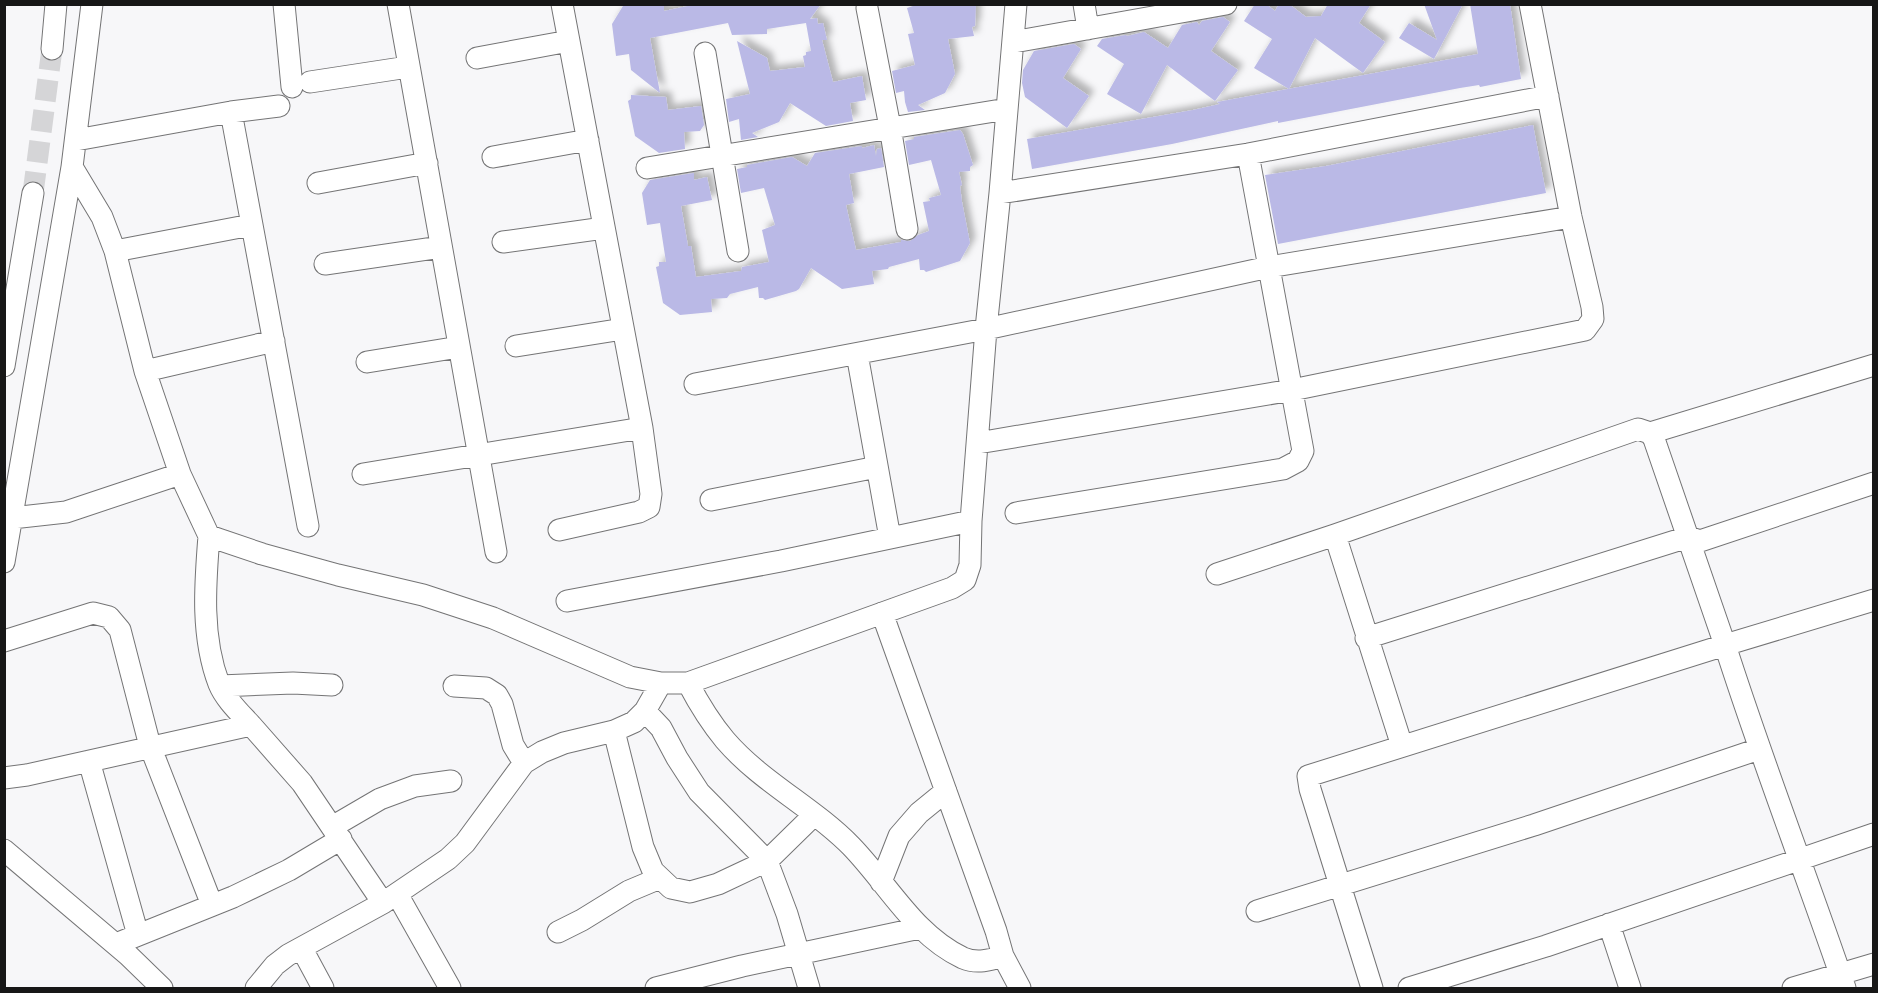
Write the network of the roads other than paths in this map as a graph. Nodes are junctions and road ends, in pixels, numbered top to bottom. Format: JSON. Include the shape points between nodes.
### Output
{"nodes":[{"id":1,"x":56,"y":4,"type":"edge"},
{"id":2,"x":92,"y":4,"type":"edge"},
{"id":3,"x":284,"y":4,"type":"edge"},
{"id":4,"x":398,"y":4,"type":"edge"},
{"id":5,"x":562,"y":4,"type":"edge"},
{"id":6,"x":1016,"y":4,"type":"edge"},
{"id":7,"x":1084,"y":4,"type":"edge"},
{"id":8,"x":1226,"y":4,"type":"edge"},
{"id":9,"x":1530,"y":4,"type":"edge"},
{"id":10,"x":867,"y":8,"type":"dead end"},
{"id":11,"x":1088,"y":29,"type":"junction"},
{"id":12,"x":569,"y":40,"type":"junction"},
{"id":13,"x":1013,"y":42,"type":"junction"},
{"id":14,"x":52,"y":49,"type":"tunnel mouth"},
{"id":15,"x":705,"y":53,"type":"dead end"},
{"id":16,"x":477,"y":58,"type":"dead end"},
{"id":17,"x":408,"y":67,"type":"junction"},
{"id":18,"x":1548,"y":96,"type":"junction"},
{"id":19,"x":279,"y":106,"type":"dead end"},
{"id":20,"x":1007,"y":109,"type":"junction"},
{"id":21,"x":231,"y":112,"type":"junction"},
{"id":22,"x":890,"y":127,"type":"junction"},
{"id":23,"x":76,"y":140,"type":"junction"},
{"id":24,"x":588,"y":140,"type":"junction"},
{"id":25,"x":1248,"y":154,"type":"junction"},
{"id":26,"x":721,"y":155,"type":"junction"},
{"id":27,"x":493,"y":157,"type":"dead end"},
{"id":28,"x":427,"y":163,"type":"junction"},
{"id":29,"x":72,"y":167,"type":"junction"},
{"id":30,"x":647,"y":168,"type":"dead end"},
{"id":31,"x":318,"y":183,"type":"dead end"},
{"id":32,"x":33,"y":193,"type":"tunnel mouth"},
{"id":33,"x":1000,"y":193,"type":"junction"},
{"id":34,"x":1571,"y":217,"type":"junction"},
{"id":35,"x":251,"y":225,"type":"junction"},
{"id":36,"x":604,"y":228,"type":"junction"},
{"id":37,"x":907,"y":229,"type":"dead end"},
{"id":38,"x":504,"y":242,"type":"dead end"},
{"id":39,"x":441,"y":247,"type":"junction"},
{"id":40,"x":115,"y":251,"type":"junction"},
{"id":41,"x":738,"y":251,"type":"dead end"},
{"id":42,"x":325,"y":264,"type":"dead end"},
{"id":43,"x":1269,"y":267,"type":"junction"},
{"id":44,"x":623,"y":328,"type":"junction"},
{"id":45,"x":986,"y":329,"type":"junction"},
{"id":46,"x":7,"y":339,"type":"edge"},
{"id":47,"x":274,"y":341,"type":"junction"},
{"id":48,"x":516,"y":346,"type":"dead end"},
{"id":49,"x":459,"y":347,"type":"junction"},
{"id":50,"x":40,"y":351,"type":"junction"},
{"id":51,"x":857,"y":354,"type":"junction"},
{"id":52,"x":368,"y":362,"type":"dead end"},
{"id":53,"x":1874,"y":364,"type":"edge"},
{"id":54,"x":4,"y":366,"type":"edge"},
{"id":55,"x":145,"y":371,"type":"junction"},
{"id":56,"x":695,"y":384,"type":"dead end"},
{"id":57,"x":1292,"y":390,"type":"junction"},
{"id":58,"x":642,"y":428,"type":"junction"},
{"id":59,"x":1650,"y":433,"type":"junction"},
{"id":60,"x":978,"y":443,"type":"junction"},
{"id":61,"x":478,"y":456,"type":"junction"},
{"id":62,"x":877,"y":467,"type":"junction"},
{"id":63,"x":180,"y":474,"type":"junction"},
{"id":64,"x":363,"y":474,"type":"dead end"},
{"id":65,"x":1874,"y":483,"type":"edge"},
{"id":66,"x":711,"y":500,"type":"dead end"},
{"id":67,"x":1016,"y":513,"type":"dead end"},
{"id":68,"x":12,"y":518,"type":"junction"},
{"id":69,"x":971,"y":521,"type":"junction"},
{"id":70,"x":308,"y":526,"type":"dead end"},
{"id":71,"x":559,"y":530,"type":"dead end"},
{"id":72,"x":1335,"y":535,"type":"junction"},
{"id":73,"x":209,"y":536,"type":"junction"},
{"id":74,"x":1688,"y":537,"type":"junction"},
{"id":75,"x":890,"y":538,"type":"junction"},
{"id":76,"x":496,"y":552,"type":"dead end"},
{"id":77,"x":4,"y":562,"type":"edge"},
{"id":78,"x":1217,"y":574,"type":"dead end"},
{"id":79,"x":1874,"y":600,"type":"edge"},
{"id":80,"x":567,"y":601,"type":"dead end"},
{"id":81,"x":882,"y":613,"type":"junction"},
{"id":82,"x":1366,"y":638,"type":"junction"},
{"id":83,"x":4,"y":641,"type":"edge"},
{"id":84,"x":1725,"y":645,"type":"junction"},
{"id":85,"x":688,"y":683,"type":"junction"},
{"id":86,"x":661,"y":684,"type":"junction"},
{"id":87,"x":332,"y":685,"type":"dead end"},
{"id":88,"x":220,"y":686,"type":"junction"},
{"id":89,"x":454,"y":686,"type":"dead end"},
{"id":90,"x":645,"y":711,"type":"junction"},
{"id":91,"x":241,"y":722,"type":"junction"},
{"id":92,"x":614,"y":732,"type":"junction"},
{"id":93,"x":150,"y":746,"type":"junction"},
{"id":94,"x":1402,"y":746,"type":"junction"},
{"id":95,"x":1759,"y":749,"type":"junction"},
{"id":96,"x":89,"y":761,"type":"junction"},
{"id":97,"x":524,"y":764,"type":"junction"},
{"id":98,"x":4,"y":778,"type":"edge"},
{"id":99,"x":451,"y":781,"type":"dead end"},
{"id":100,"x":946,"y":792,"type":"junction"},
{"id":101,"x":814,"y":815,"type":"junction"},
{"id":102,"x":336,"y":833,"type":"junction"},
{"id":103,"x":1874,"y":834,"type":"edge"},
{"id":104,"x":4,"y":850,"type":"edge"},
{"id":105,"x":1800,"y":859,"type":"junction"},
{"id":106,"x":767,"y":861,"type":"junction"},
{"id":107,"x":660,"y":878,"type":"junction"},
{"id":108,"x":881,"y":882,"type":"junction"},
{"id":109,"x":1339,"y":885,"type":"junction"},
{"id":110,"x":390,"y":898,"type":"junction"},
{"id":111,"x":212,"y":905,"type":"junction"},
{"id":112,"x":1257,"y":911,"type":"dead end"},
{"id":113,"x":1609,"y":924,"type":"junction"},
{"id":114,"x":920,"y":928,"type":"junction"},
{"id":115,"x":558,"y":932,"type":"dead end"},
{"id":116,"x":138,"y":935,"type":"junction"},
{"id":117,"x":116,"y":944,"type":"junction"},
{"id":118,"x":302,"y":949,"type":"junction"},
{"id":119,"x":800,"y":953,"type":"junction"},
{"id":120,"x":1003,"y":956,"type":"junction"},
{"id":121,"x":1874,"y":964,"type":"edge"},
{"id":122,"x":1842,"y":982,"type":"edge"},
{"id":123,"x":258,"y":987,"type":"edge"},
{"id":124,"x":162,"y":988,"type":"edge"},
{"id":125,"x":323,"y":988,"type":"edge"},
{"id":126,"x":450,"y":988,"type":"edge"},
{"id":127,"x":656,"y":988,"type":"edge"},
{"id":128,"x":809,"y":988,"type":"edge"},
{"id":129,"x":1020,"y":988,"type":"edge"},
{"id":130,"x":1372,"y":988,"type":"edge"},
{"id":131,"x":1409,"y":988,"type":"edge"},
{"id":132,"x":1630,"y":988,"type":"edge"},
{"id":133,"x":1793,"y":988,"type":"edge"}],
"edges":[{"from":1,"to":14,"type":"street"},
{"from":2,"to":23,"type":"street"},
{"from":3,"to":17,"type":"street","via":[[301,84]]},
{"from":4,"to":17,"type":"street"},
{"from":5,"to":12,"type":"street"},
{"from":6,"to":13,"type":"street"},
{"from":7,"to":11,"type":"street"},
{"from":8,"to":11,"type":"street"},
{"from":9,"to":18,"type":"street"},
{"from":10,"to":22,"type":"street"},
{"from":11,"to":13,"type":"street"},
{"from":12,"to":16,"type":"street"},
{"from":12,"to":24,"type":"street"},
{"from":13,"to":20,"type":"street"},
{"from":15,"to":26,"type":"street"},
{"from":17,"to":28,"type":"street"},
{"from":18,"to":25,"type":"street"},
{"from":18,"to":34,"type":"street"},
{"from":19,"to":21,"type":"street"},
{"from":20,"to":22,"type":"street"},
{"from":20,"to":33,"type":"street"},
{"from":21,"to":23,"type":"street"},
{"from":21,"to":35,"type":"street"},
{"from":22,"to":26,"type":"street"},
{"from":22,"to":37,"type":"street"},
{"from":23,"to":29,"type":"street"},
{"from":24,"to":27,"type":"street"},
{"from":24,"to":36,"type":"street"},
{"from":25,"to":33,"type":"street"},
{"from":25,"to":43,"type":"street"},
{"from":26,"to":30,"type":"street"},
{"from":26,"to":41,"type":"street"},
{"from":28,"to":31,"type":"street"},
{"from":28,"to":39,"type":"street"},
{"from":29,"to":40,"type":"street","via":[[102,218]]},
{"from":29,"to":50,"type":"street"},
{"from":32,"to":46,"type":"street"},
{"from":33,"to":45,"type":"street"},
{"from":34,"to":43,"type":"street"},
{"from":34,"to":57,"type":"street","via":[[1592,308],[1593,319],[1585,330]]},
{"from":35,"to":40,"type":"street"},
{"from":35,"to":47,"type":"street"},
{"from":36,"to":38,"type":"street"},
{"from":36,"to":44,"type":"street"},
{"from":39,"to":42,"type":"street"},
{"from":39,"to":49,"type":"street"},
{"from":40,"to":55,"type":"street"},
{"from":43,"to":45,"type":"street"},
{"from":43,"to":57,"type":"street"},
{"from":44,"to":48,"type":"street"},
{"from":44,"to":58,"type":"street"},
{"from":45,"to":51,"type":"street"},
{"from":45,"to":60,"type":"street"},
{"from":46,"to":50,"type":"street"},
{"from":46,"to":54,"type":"street"},
{"from":47,"to":55,"type":"street"},
{"from":47,"to":70,"type":"street"},
{"from":49,"to":52,"type":"street"},
{"from":49,"to":61,"type":"street"},
{"from":50,"to":68,"type":"street"},
{"from":51,"to":56,"type":"street"},
{"from":51,"to":62,"type":"street"},
{"from":53,"to":59,"type":"street"},
{"from":55,"to":63,"type":"street"},
{"from":57,"to":60,"type":"street"},
{"from":57,"to":67,"type":"street","via":[[1303,451],[1298,461],[1283,469]]},
{"from":58,"to":61,"type":"street"},
{"from":58,"to":71,"type":"street","via":[[651,494],[649,507]]},
{"from":59,"to":72,"type":"street","via":[[1638,429]]},
{"from":59,"to":74,"type":"street"},
{"from":60,"to":69,"type":"street"},
{"from":61,"to":64,"type":"street"},
{"from":61,"to":76,"type":"street"},
{"from":62,"to":66,"type":"street"},
{"from":62,"to":75,"type":"street"},
{"from":63,"to":68,"type":"street","via":[[66,512]]},
{"from":63,"to":73,"type":"street"},
{"from":65,"to":74,"type":"street","via":[[1701,541]]},
{"from":68,"to":77,"type":"street"},
{"from":69,"to":75,"type":"street"},
{"from":69,"to":81,"type":"street","via":[[970,565],[965,580]]},
{"from":72,"to":78,"type":"street"},
{"from":72,"to":82,"type":"street"},
{"from":73,"to":86,"type":"street","via":[[338,575],[423,595],[493,618],[630,677]]},
{"from":73,"to":88,"type":"street","via":[[205,588],[208,645]]},
{"from":74,"to":82,"type":"street"},
{"from":74,"to":84,"type":"street"},
{"from":75,"to":80,"type":"street"},
{"from":79,"to":84,"type":"street"},
{"from":81,"to":85,"type":"street"},
{"from":81,"to":100,"type":"street"},
{"from":82,"to":94,"type":"street"},
{"from":83,"to":93,"type":"street","via":[[93,613],[109,617],[120,630]]},
{"from":84,"to":94,"type":"street"},
{"from":84,"to":95,"type":"street"},
{"from":85,"to":86,"type":"street"},
{"from":85,"to":101,"type":"street","via":[[704,714],[727,742]]},
{"from":86,"to":90,"type":"street"},
{"from":87,"to":88,"type":"street"},
{"from":88,"to":91,"type":"street"},
{"from":89,"to":97,"type":"street","via":[[486,688],[497,694],[513,745]]},
{"from":90,"to":92,"type":"street"},
{"from":90,"to":106,"type":"street","via":[[661,728],[699,792]]},
{"from":91,"to":93,"type":"street"},
{"from":91,"to":102,"type":"street","via":[[302,783]]},
{"from":92,"to":97,"type":"street","via":[[564,743]]},
{"from":92,"to":107,"type":"street","via":[[643,847]]},
{"from":93,"to":96,"type":"street"},
{"from":93,"to":111,"type":"street"},
{"from":94,"to":109,"type":"street","via":[[1308,776]]},
{"from":95,"to":105,"type":"street"},
{"from":95,"to":109,"type":"street"},
{"from":96,"to":98,"type":"street"},
{"from":96,"to":116,"type":"street"},
{"from":97,"to":110,"type":"street","via":[[465,843]]},
{"from":99,"to":102,"type":"street","via":[[415,786],[380,799]]},
{"from":100,"to":108,"type":"street","via":[[900,836]]},
{"from":100,"to":120,"type":"street"},
{"from":101,"to":106,"type":"street"},
{"from":101,"to":108,"type":"street","via":[[850,846]]},
{"from":102,"to":110,"type":"street"},
{"from":102,"to":111,"type":"street","via":[[289,870]]},
{"from":103,"to":105,"type":"street"},
{"from":104,"to":117,"type":"street"},
{"from":105,"to":113,"type":"street"},
{"from":105,"to":122,"type":"street"},
{"from":106,"to":107,"type":"street","via":[[718,884],[690,892],[671,888]]},
{"from":106,"to":119,"type":"street"},
{"from":107,"to":115,"type":"street","via":[[629,891]]},
{"from":108,"to":114,"type":"street"},
{"from":109,"to":112,"type":"street"},
{"from":109,"to":130,"type":"street"},
{"from":110,"to":118,"type":"street"},
{"from":110,"to":126,"type":"street"},
{"from":111,"to":116,"type":"street"},
{"from":113,"to":131,"type":"street"},
{"from":113,"to":132,"type":"street"},
{"from":114,"to":119,"type":"street"},
{"from":114,"to":120,"type":"street","via":[[966,959],[983,962]]},
{"from":116,"to":117,"type":"street"},
{"from":117,"to":124,"type":"street"},
{"from":118,"to":123,"type":"street","via":[[275,965]]},
{"from":118,"to":125,"type":"street"},
{"from":119,"to":127,"type":"street"},
{"from":119,"to":128,"type":"street"},
{"from":120,"to":129,"type":"street"},
{"from":121,"to":122,"type":"street"},
{"from":122,"to":133,"type":"street"}]}
